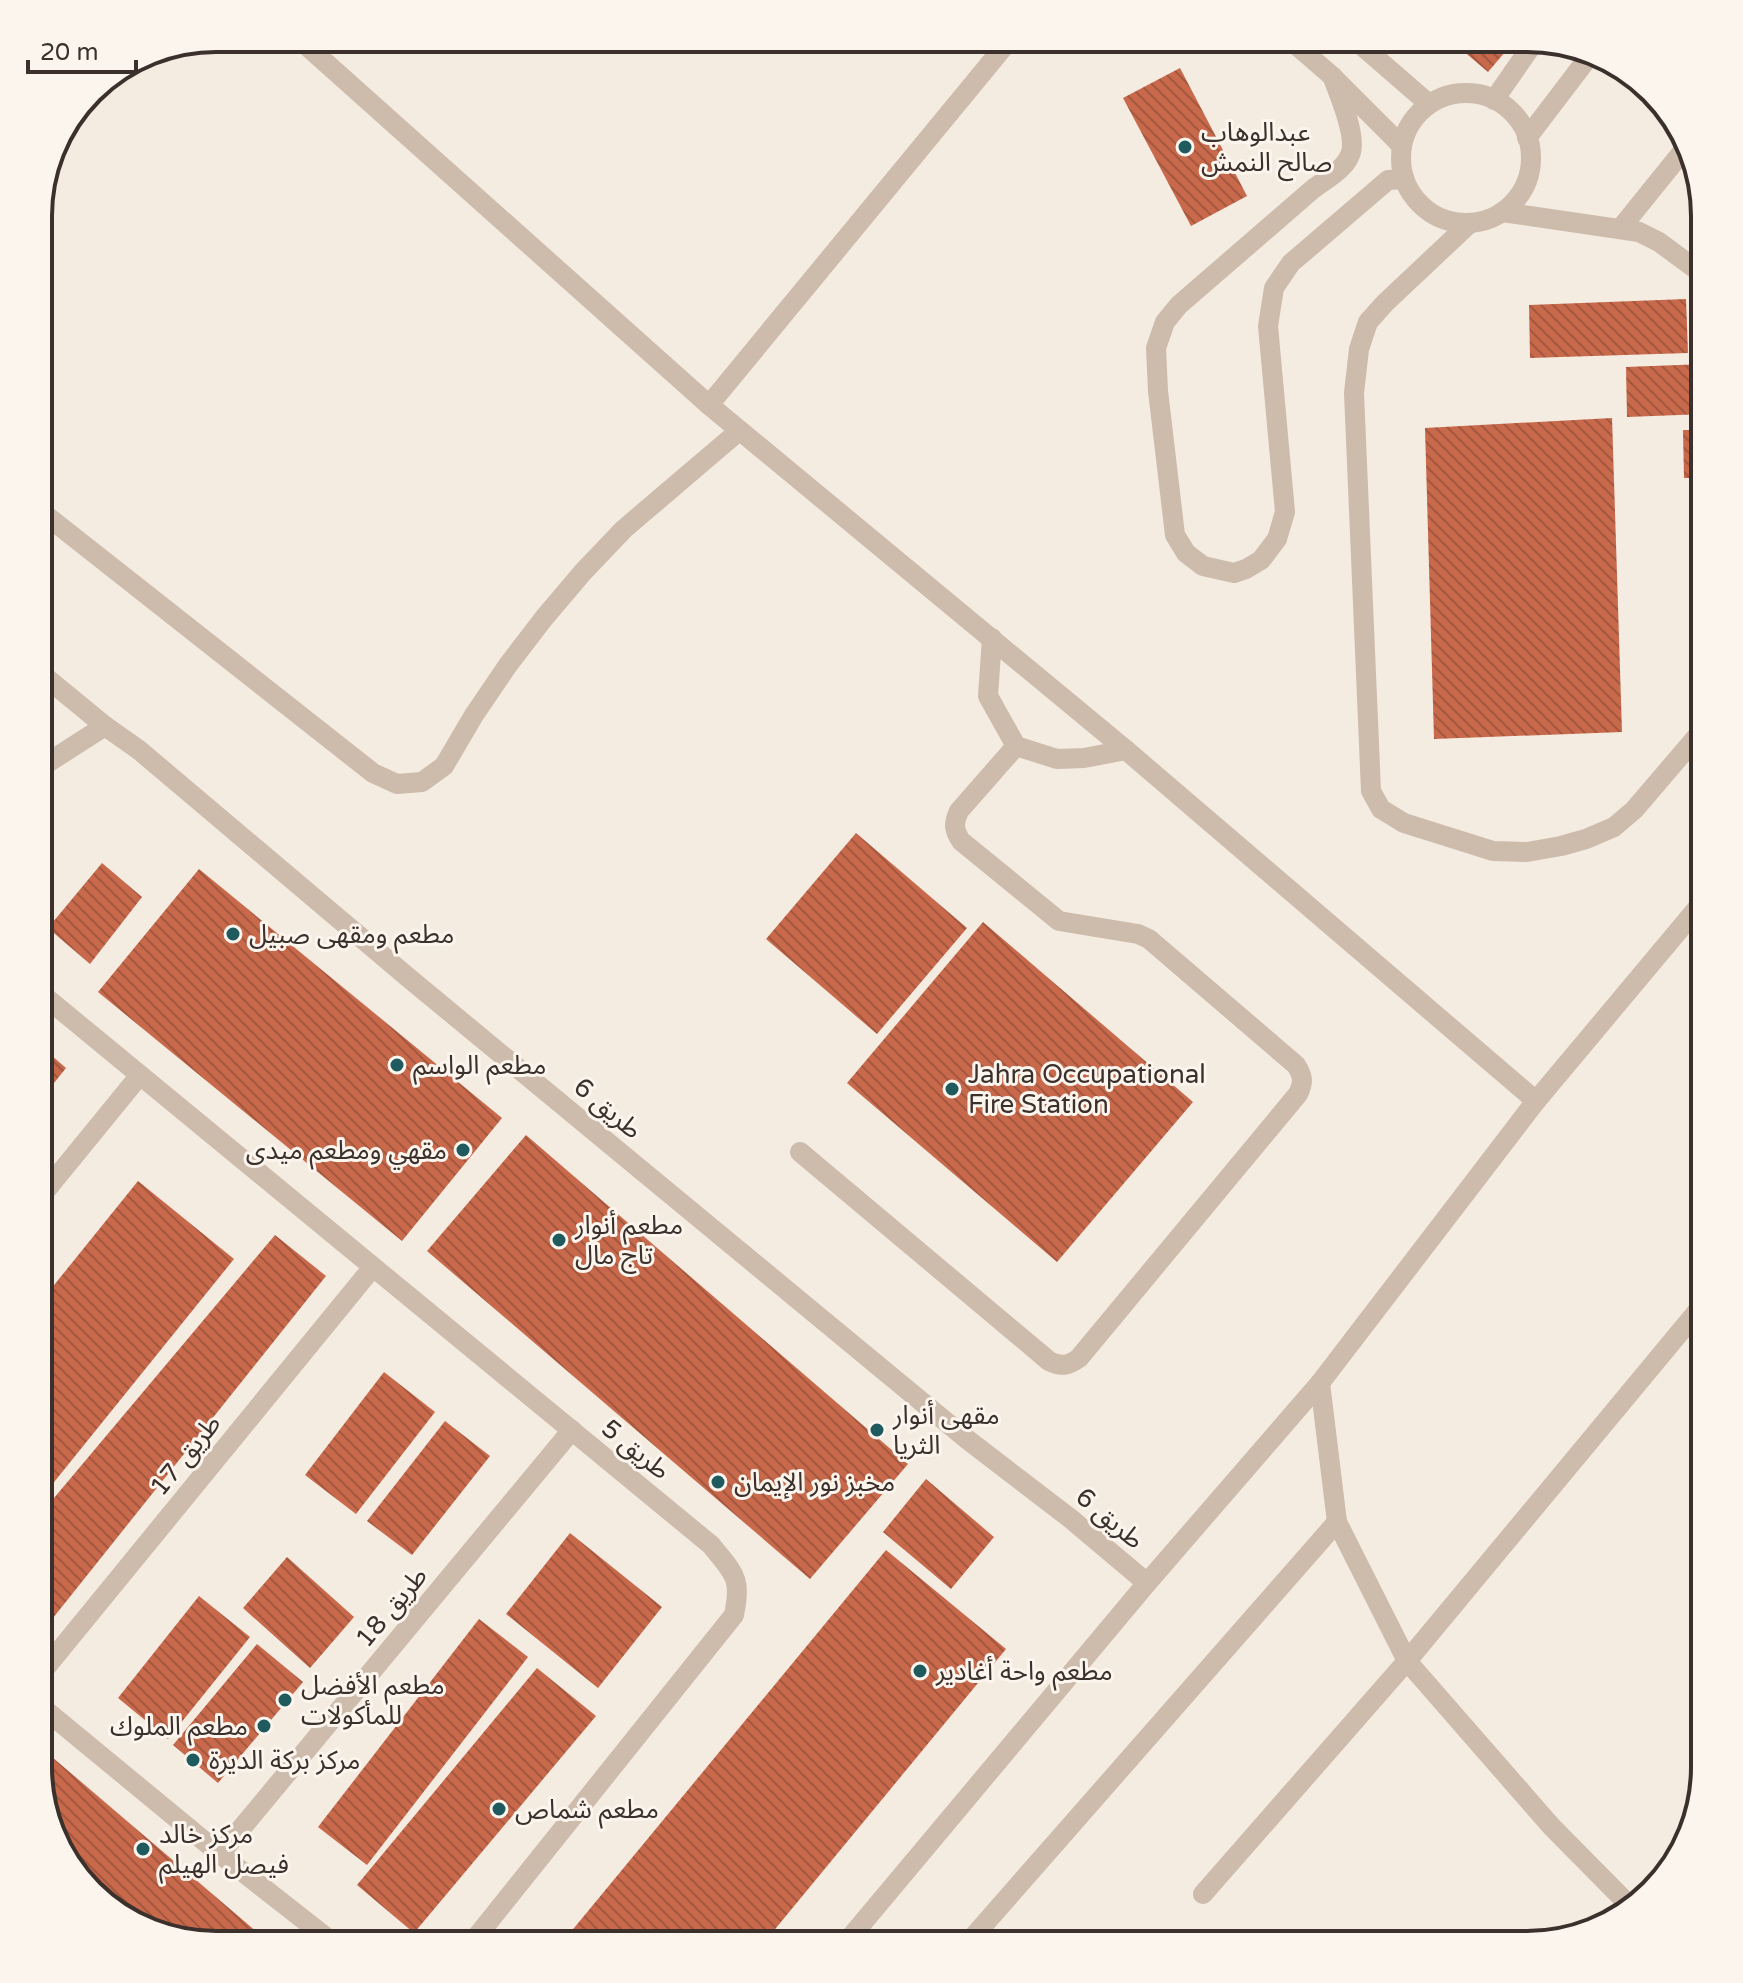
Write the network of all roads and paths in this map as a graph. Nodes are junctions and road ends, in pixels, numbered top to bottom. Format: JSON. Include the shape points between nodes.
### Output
{"nodes":[{"id":1,"x":314,"y":52,"type":"edge"},
{"id":2,"x":999,"y":52,"type":"edge"},
{"id":3,"x":1304,"y":52,"type":"edge"},
{"id":4,"x":1369,"y":52,"type":"edge"},
{"id":5,"x":1527,"y":52,"type":"edge"},
{"id":6,"x":1584,"y":63,"type":"edge"},
{"id":7,"x":1332,"y":76,"type":"junction"},
{"id":8,"x":1494,"y":100,"type":"junction"},
{"id":9,"x":1429,"y":104,"type":"junction"},
{"id":10,"x":1527,"y":138,"type":"junction"},
{"id":11,"x":1402,"y":146,"type":"junction"},
{"id":12,"x":1680,"y":155,"type":"edge"},
{"id":13,"x":1404,"y":179,"type":"junction"},
{"id":14,"x":1502,"y":212,"type":"junction"},
{"id":15,"x":1470,"y":223,"type":"junction"},
{"id":16,"x":1620,"y":229,"type":"junction"},
{"id":17,"x":1691,"y":266,"type":"edge"},
{"id":18,"x":709,"y":405,"type":"junction"},
{"id":19,"x":739,"y":431,"type":"junction"},
{"id":20,"x":52,"y":520,"type":"edge"},
{"id":21,"x":992,"y":638,"type":"junction"},
{"id":22,"x":52,"y":682,"type":"edge"},
{"id":23,"x":105,"y":726,"type":"junction"},
{"id":24,"x":1691,"y":743,"type":"edge"},
{"id":25,"x":1016,"y":746,"type":"junction"},
{"id":26,"x":1126,"y":750,"type":"junction"},
{"id":27,"x":52,"y":760,"type":"edge"},
{"id":28,"x":1691,"y":916,"type":"edge"},
{"id":29,"x":52,"y":1003,"type":"edge"},
{"id":30,"x":140,"y":1075,"type":"junction"},
{"id":31,"x":1536,"y":1101,"type":"junction"},
{"id":32,"x":800,"y":1152,"type":"dead end"},
{"id":33,"x":52,"y":1183,"type":"edge"},
{"id":34,"x":373,"y":1267,"type":"junction"},
{"id":35,"x":1691,"y":1319,"type":"edge"},
{"id":36,"x":1320,"y":1383,"type":"junction"},
{"id":37,"x":572,"y":1430,"type":"junction"},
{"id":38,"x":1337,"y":1522,"type":"junction"},
{"id":39,"x":1147,"y":1583,"type":"junction"},
{"id":40,"x":52,"y":1660,"type":"edge"},
{"id":41,"x":1407,"y":1661,"type":"junction"},
{"id":42,"x":52,"y":1716,"type":"edge"},
{"id":43,"x":220,"y":1854,"type":"junction"},
{"id":44,"x":1203,"y":1894,"type":"dead end"},
{"id":45,"x":1623,"y":1899,"type":"edge"},
{"id":46,"x":318,"y":1931,"type":"edge"},
{"id":47,"x":481,"y":1931,"type":"edge"},
{"id":48,"x":856,"y":1931,"type":"edge"},
{"id":49,"x":978,"y":1931,"type":"edge"}],
"edges":[{"from":1,"to":18,"type":"street"},
{"from":2,"to":18,"type":"street"},
{"from":3,"to":7,"type":"street"},
{"from":4,"to":9,"type":"street"},
{"from":5,"to":8,"type":"street"},
{"from":6,"to":10,"type":"street"},
{"from":7,"to":11,"type":"street"},
{"from":7,"to":13,"type":"street","via":[[1349,125],[1351,155],[1179,305],[1165,322],[1156,348],[1175,535],[1203,566],[1234,573],[1261,560],[1277,539],[1285,512],[1268,326],[1274,288],[1291,263],[1388,180]]},
{"from":8,"to":9,"type":"street","via":[[1473,93]]},
{"from":8,"to":10,"type":"street","via":[[1520,122]]},
{"from":9,"to":11,"type":"street","via":[[1407,129]]},
{"from":10,"to":14,"type":"street","via":[[1527,179]]},
{"from":11,"to":13,"type":"street"},
{"from":12,"to":16,"type":"street"},
{"from":13,"to":15,"type":"street","via":[[1429,213]]},
{"from":14,"to":15,"type":"street"},
{"from":14,"to":16,"type":"street"},
{"from":15,"to":24,"type":"street","via":[[1368,322],[1359,349],[1354,393],[1371,791],[1381,809],[1404,823],[1493,851],[1527,852],[1614,827]]},
{"from":16,"to":17,"type":"street","via":[[1659,242]]},
{"from":18,"to":19,"type":"street"},
{"from":19,"to":20,"type":"street","via":[[624,529],[583,572],[508,665],[444,766],[422,782],[397,784],[373,773]]},
{"from":19,"to":21,"type":"street"},
{"from":21,"to":25,"type":"street","via":[[988,696]]},
{"from":21,"to":26,"type":"street"},
{"from":22,"to":23,"type":"street","name":"طريق 6"},
{"from":23,"to":27,"type":"street"},
{"from":23,"to":39,"type":"street","name":"طريق 6"},
{"from":25,"to":26,"type":"street","via":[[1057,759]]},
{"from":25,"to":32,"type":"street","via":[[959,811],[954,821],[961,841],[1059,921],[1149,939],[1296,1065],[1303,1085],[1070,1365],[1049,1361]]},
{"from":26,"to":31,"type":"street"},
{"from":28,"to":31,"type":"street"},
{"from":29,"to":30,"type":"street","name":"طريق 5"},
{"from":30,"to":33,"type":"street"},
{"from":30,"to":34,"type":"street","name":"طريق 5"},
{"from":31,"to":36,"type":"street"},
{"from":34,"to":37,"type":"street","name":"طريق 5"},
{"from":34,"to":40,"type":"street","name":"طريق 17"},
{"from":35,"to":41,"type":"street"},
{"from":36,"to":38,"type":"street"},
{"from":36,"to":39,"type":"street"},
{"from":37,"to":43,"type":"street","name":"طريق 18"},
{"from":37,"to":47,"type":"street","name":"طريق 5","via":[[711,1545],[734,1574],[739,1592],[734,1615]]},
{"from":38,"to":41,"type":"street"},
{"from":38,"to":49,"type":"street"},
{"from":39,"to":48,"type":"street"},
{"from":41,"to":44,"type":"street"},
{"from":41,"to":45,"type":"street","via":[[1551,1826]]},
{"from":42,"to":43,"type":"street"},
{"from":43,"to":46,"type":"street"}]}
